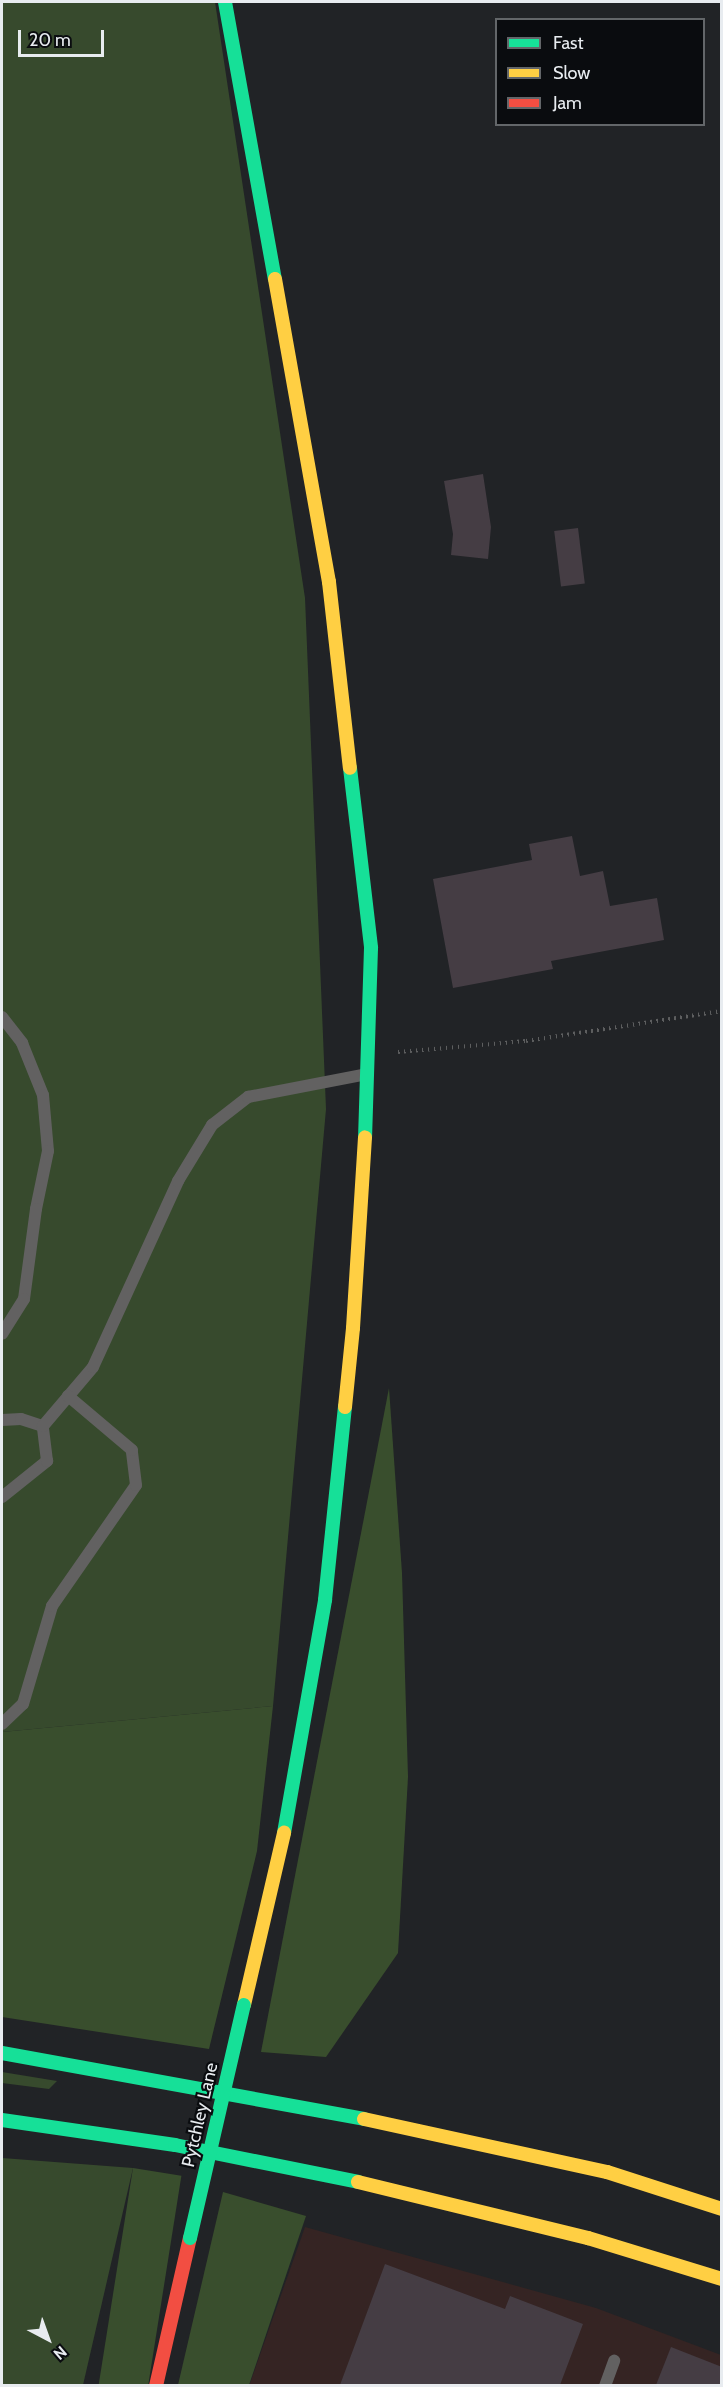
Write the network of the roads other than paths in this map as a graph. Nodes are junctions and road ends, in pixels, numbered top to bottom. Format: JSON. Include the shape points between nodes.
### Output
{"nodes":[{"id":1,"x":225,"y":2,"type":"edge"},
{"id":2,"x":2,"y":1017,"type":"edge"},
{"id":3,"x":369,"y":1074,"type":"junction"},
{"id":4,"x":2,"y":1334,"type":"edge"},
{"id":5,"x":68,"y":1396,"type":"junction"},
{"id":6,"x":2,"y":1420,"type":"edge"},
{"id":7,"x":43,"y":1426,"type":"junction"},
{"id":8,"x":2,"y":1497,"type":"edge"},
{"id":9,"x":2,"y":1724,"type":"edge"},
{"id":10,"x":2,"y":2053,"type":"edge"},
{"id":11,"x":2,"y":2120,"type":"edge"},
{"id":12,"x":722,"y":2209,"type":"edge"},
{"id":13,"x":722,"y":2279,"type":"edge"},
{"id":14,"x":614,"y":2361,"type":"dead end"},
{"id":15,"x":156,"y":2385,"type":"edge"},
{"id":16,"x":605,"y":2385,"type":"edge"}],
"edges":[{"from":1,"to":3,"type":"main road","name":"Pytchley Lane","via":[[329,582],[371,948]]},
{"from":2,"to":4,"type":"lane","via":[[22,1043],[43,1095],[48,1151],[24,1299]]},
{"from":3,"to":5,"type":"lane","via":[[248,1097],[212,1125],[178,1181],[93,1367]]},
{"from":3,"to":15,"type":"main road","name":"Pytchley Lane","bridge":true,"via":[[353,1328],[326,1588],[280,1853]]},
{"from":5,"to":7,"type":"lane"},
{"from":5,"to":9,"type":"lane","via":[[132,1450],[136,1485],[52,1606],[23,1704]]},
{"from":6,"to":7,"type":"lane","via":[[21,1419]]},
{"from":7,"to":8,"type":"lane","via":[[47,1461]]},
{"from":10,"to":12,"type":"main road","via":[[386,2123],[607,2172]]},
{"from":11,"to":13,"type":"main road","via":[[175,2145],[375,2186],[588,2238]]},
{"from":14,"to":16,"type":"lane"}]}
